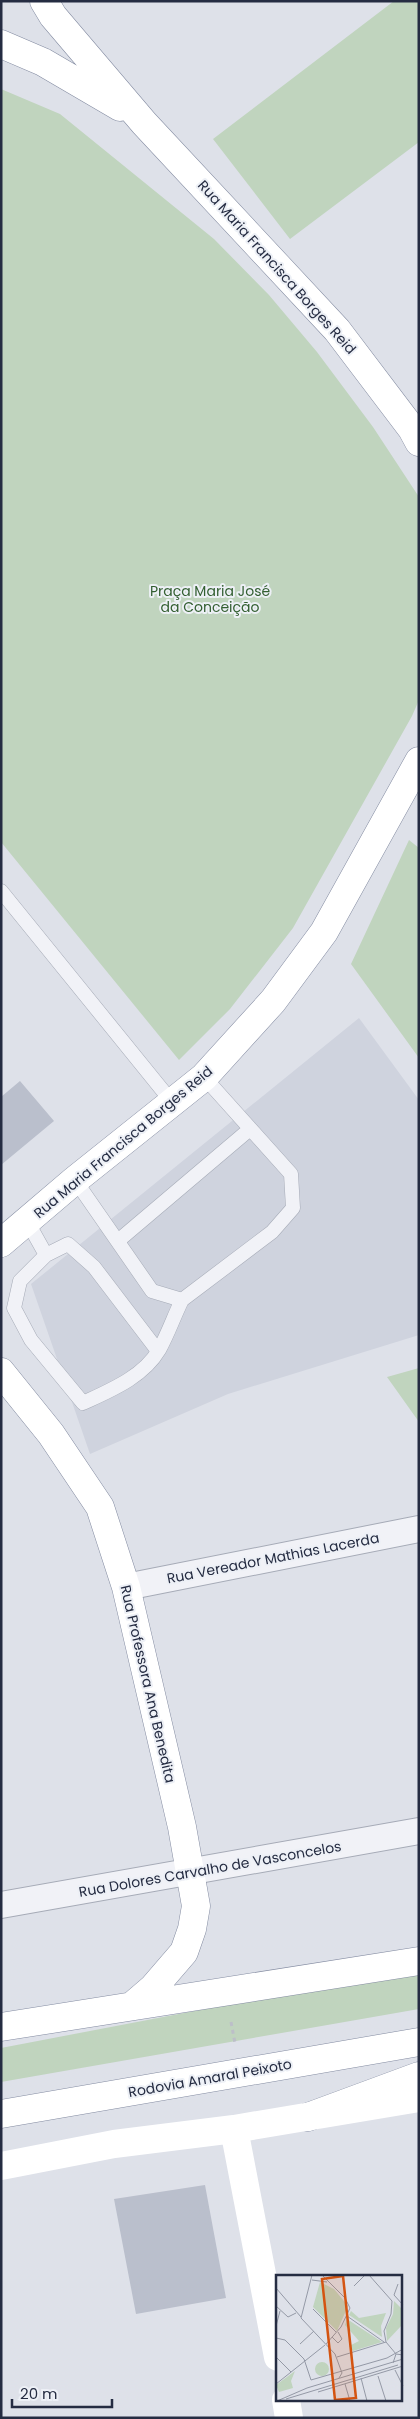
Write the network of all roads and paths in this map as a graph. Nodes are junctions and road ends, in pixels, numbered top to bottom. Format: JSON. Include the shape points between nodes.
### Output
{"nodes":[{"id":1,"x":44,"y":1,"type":"edge"},
{"id":2,"x":1,"y":44,"type":"edge"},
{"id":3,"x":144,"y":122,"type":"junction"},
{"id":4,"x":419,"y":442,"type":"edge"},
{"id":5,"x":419,"y":760,"type":"edge"},
{"id":6,"x":412,"y":794,"type":"edge"},
{"id":7,"x":1,"y":891,"type":"edge"},
{"id":8,"x":204,"y":1077,"type":"junction"},
{"id":9,"x":172,"y":1102,"type":"junction"},
{"id":10,"x":250,"y":1129,"type":"junction"},
{"id":11,"x":75,"y":1180,"type":"junction"},
{"id":12,"x":9,"y":1236,"type":"edge"},
{"id":13,"x":119,"y":1240,"type":"junction"},
{"id":14,"x":46,"y":1255,"type":"junction"},
{"id":15,"x":182,"y":1300,"type":"junction"},
{"id":16,"x":158,"y":1351,"type":"junction"},
{"id":17,"x":1,"y":1372,"type":"edge"},
{"id":18,"x":419,"y":1529,"type":"edge"},
{"id":19,"x":126,"y":1587,"type":"junction"},
{"id":20,"x":419,"y":1831,"type":"edge"},
{"id":21,"x":190,"y":1873,"type":"junction"},
{"id":22,"x":1,"y":1905,"type":"edge"},
{"id":23,"x":419,"y":1961,"type":"edge"},
{"id":24,"x":225,"y":1993,"type":"junction"},
{"id":25,"x":132,"y":2006,"type":"junction"},
{"id":26,"x":1,"y":2027,"type":"edge"},
{"id":27,"x":419,"y":2042,"type":"edge"},
{"id":28,"x":242,"y":2073,"type":"junction"},
{"id":29,"x":419,"y":2076,"type":"edge"},
{"id":30,"x":419,"y":2098,"type":"edge"},
{"id":31,"x":1,"y":2114,"type":"edge"},
{"id":32,"x":308,"y":2117,"type":"junction"},
{"id":33,"x":234,"y":2129,"type":"junction"},
{"id":34,"x":1,"y":2166,"type":"edge"},
{"id":35,"x":276,"y":2347,"type":"edge"},
{"id":36,"x":286,"y":2402,"type":"edge"},
{"id":37,"x":289,"y":2418,"type":"edge"}],
"edges":[{"from":1,"to":3,"type":"main road","name":"Rua Maria Francisca Borges Reid","via":[[53,16]]},
{"from":2,"to":3,"type":"main road","name":"Rua Maria Francisca Borges Reid","via":[[51,66]]},
{"from":3,"to":4,"type":"main road","name":"Rua Maria Francisca Borges Reid","via":[[337,330]]},
{"from":5,"to":6,"type":"main road","name":"Rua Maria Francisca Borges Reid"},
{"from":6,"to":8,"type":"main road","name":"Rua Maria Francisca Borges Reid","via":[[324,932],[273,1001]]},
{"from":7,"to":9,"type":"lane"},
{"from":8,"to":9,"type":"main road","name":"Rua Maria Francisca Borges Reid"},
{"from":8,"to":10,"type":"lane"},
{"from":9,"to":11,"type":"main road","name":"Rua Maria Francisca Borges Reid"},
{"from":10,"to":13,"type":"lane"},
{"from":10,"to":15,"type":"lane","via":[[291,1174],[293,1208],[272,1232]]},
{"from":11,"to":12,"type":"main road","name":"Rua Maria Francisca Borges Reid"},
{"from":11,"to":13,"type":"lane"},
{"from":12,"to":14,"type":"lane"},
{"from":13,"to":15,"type":"lane","via":[[152,1291]]},
{"from":14,"to":16,"type":"lane","via":[[68,1244],[94,1267]]},
{"from":14,"to":16,"type":"lane","via":[[20,1280],[14,1308],[32,1340],[84,1403],[130,1380]]},
{"from":15,"to":16,"type":"lane"},
{"from":17,"to":19,"type":"main road","name":"Rua Professora Ana Benedita","via":[[51,1434],[100,1507]]},
{"from":18,"to":19,"type":"street","name":"Rua Vereador Mathias Lacerda"},
{"from":19,"to":21,"type":"main road","name":"Rua Professora Ana Benedita"},
{"from":20,"to":21,"type":"street","name":"Rua Dolores Carvalho de Vasconcelos"},
{"from":21,"to":22,"type":"street","name":"Rua Dolores Carvalho de Vasconcelos"},
{"from":21,"to":25,"type":"main road","name":"Rua Professora Ana Benedita","via":[[196,1906],[184,1952],[153,1988]]},
{"from":23,"to":24,"type":"main road"},
{"from":24,"to":25,"type":"main road"},
{"from":24,"to":28,"type":"path"},
{"from":25,"to":26,"type":"main road"},
{"from":27,"to":28,"type":"main road","name":"Rodovia Amaral Peixoto"},
{"from":28,"to":31,"type":"main road","name":"Rodovia Amaral Peixoto"},
{"from":29,"to":32,"type":"main road"},
{"from":30,"to":32,"type":"main road"},
{"from":32,"to":33,"type":"main road"},
{"from":33,"to":34,"type":"main road","via":[[114,2144]]},
{"from":33,"to":35,"type":"main road"},
{"from":36,"to":37,"type":"main road"}]}
